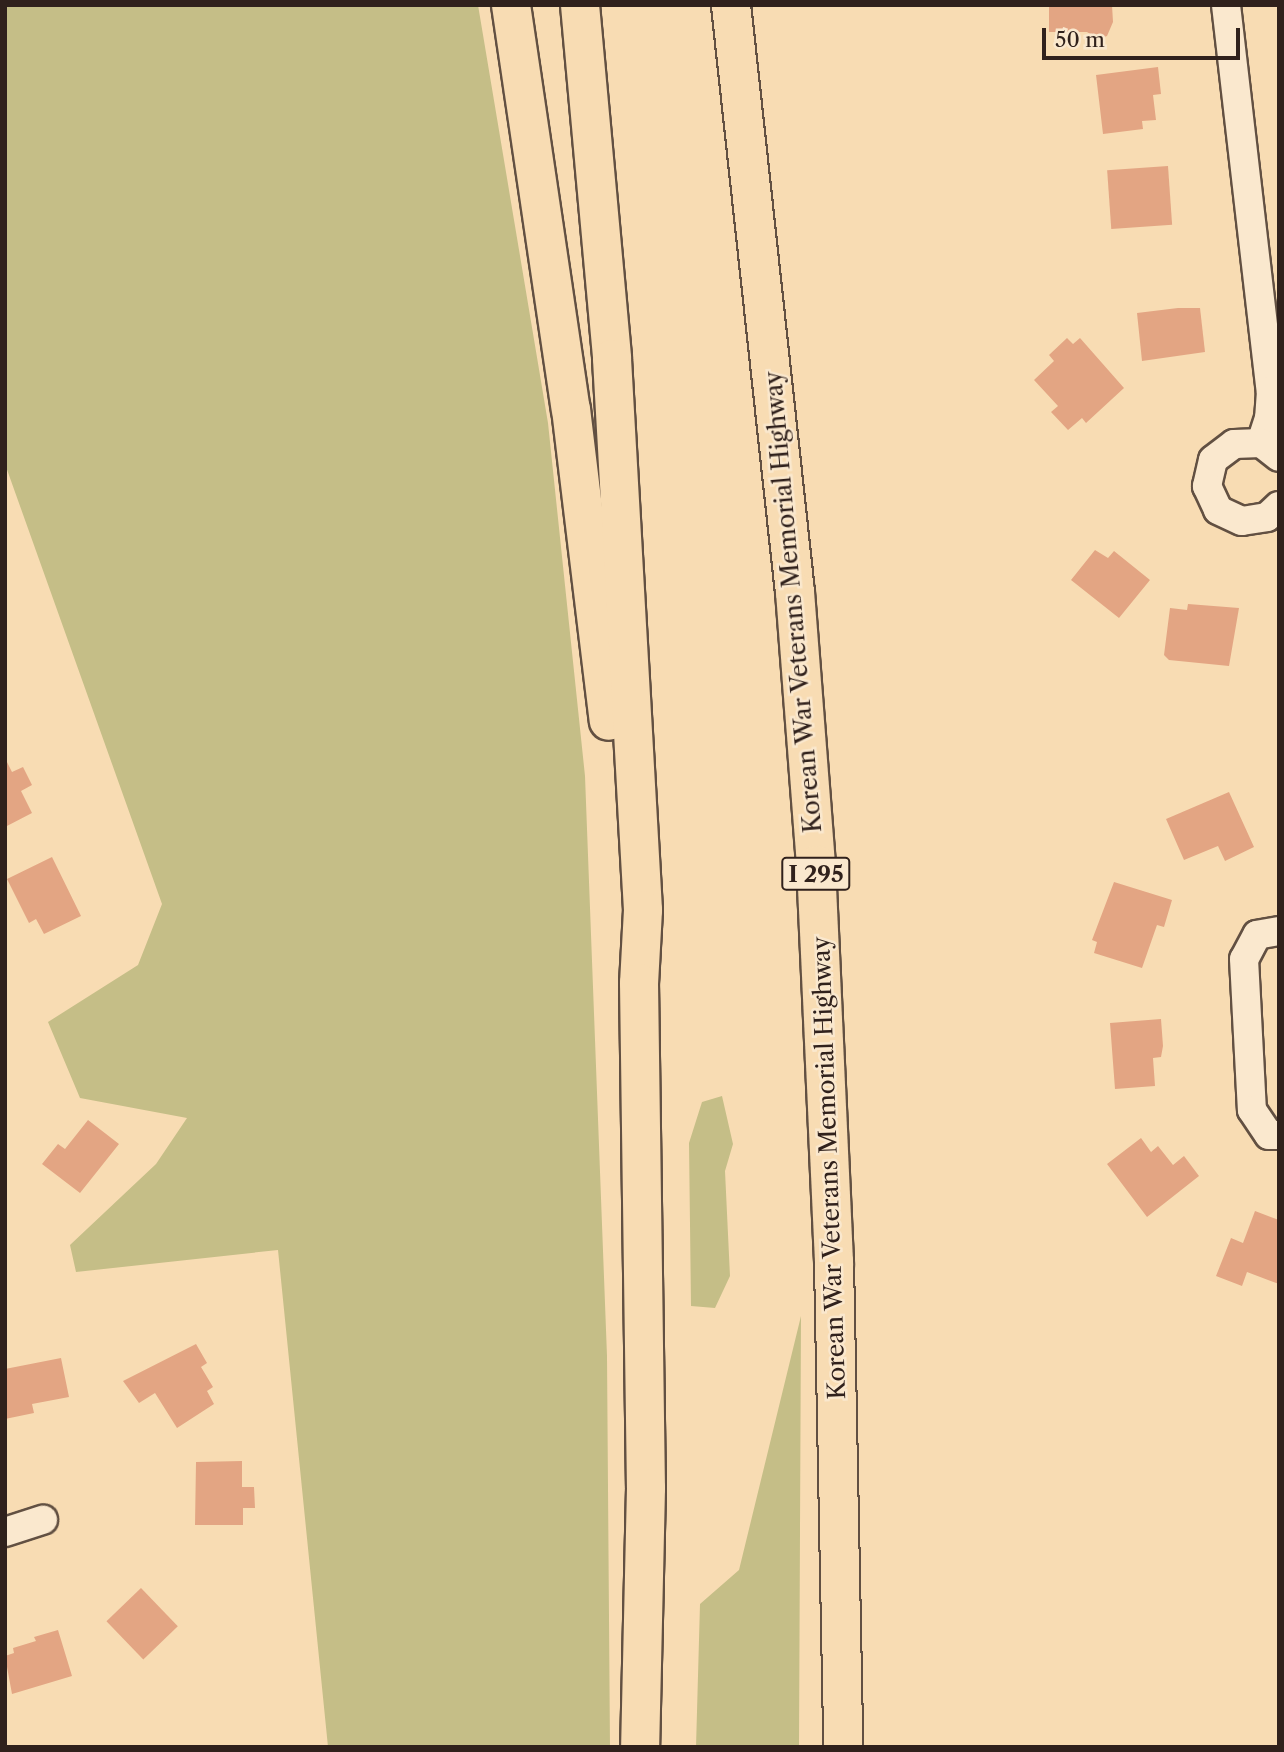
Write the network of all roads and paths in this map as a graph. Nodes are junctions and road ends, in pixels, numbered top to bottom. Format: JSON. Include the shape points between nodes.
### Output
{"nodes":[{"id":1,"x":511,"y":5,"type":"edge"},
{"id":2,"x":580,"y":5,"type":"edge"},
{"id":3,"x":731,"y":5,"type":"edge"},
{"id":4,"x":1226,"y":5,"type":"edge"},
{"id":5,"x":1270,"y":450,"type":"edge"},
{"id":6,"x":1279,"y":506,"type":"edge"},
{"id":7,"x":1279,"y":931,"type":"edge"},
{"id":8,"x":639,"y":983,"type":"junction"},
{"id":9,"x":1279,"y":1135,"type":"edge"},
{"id":10,"x":43,"y":1520,"type":"dead end"},
{"id":11,"x":5,"y":1532,"type":"edge"},
{"id":12,"x":640,"y":1747,"type":"edge"},
{"id":13,"x":843,"y":1747,"type":"edge"}],
"edges":[{"from":1,"to":8,"type":"highway","via":[[599,618],[623,915]]},
{"from":2,"to":8,"type":"highway","via":[[628,592],[643,910]]},
{"from":3,"to":13,"type":"highway","name":"Korean War Veterans Memorial Highway","number":"I 295","via":[[791,550],[816,865],[834,1262]]},
{"from":4,"to":5,"type":"street","via":[[1271,391]]},
{"from":5,"to":6,"type":"street","via":[[1234,444],[1213,460],[1207,486],[1218,510],[1242,522],[1267,517]]},
{"from":7,"to":9,"type":"street","via":[[1257,934],[1244,959],[1252,1110],[1269,1135]]},
{"from":8,"to":12,"type":"highway","via":[[646,1488]]},
{"from":10,"to":11,"type":"street"}]}
